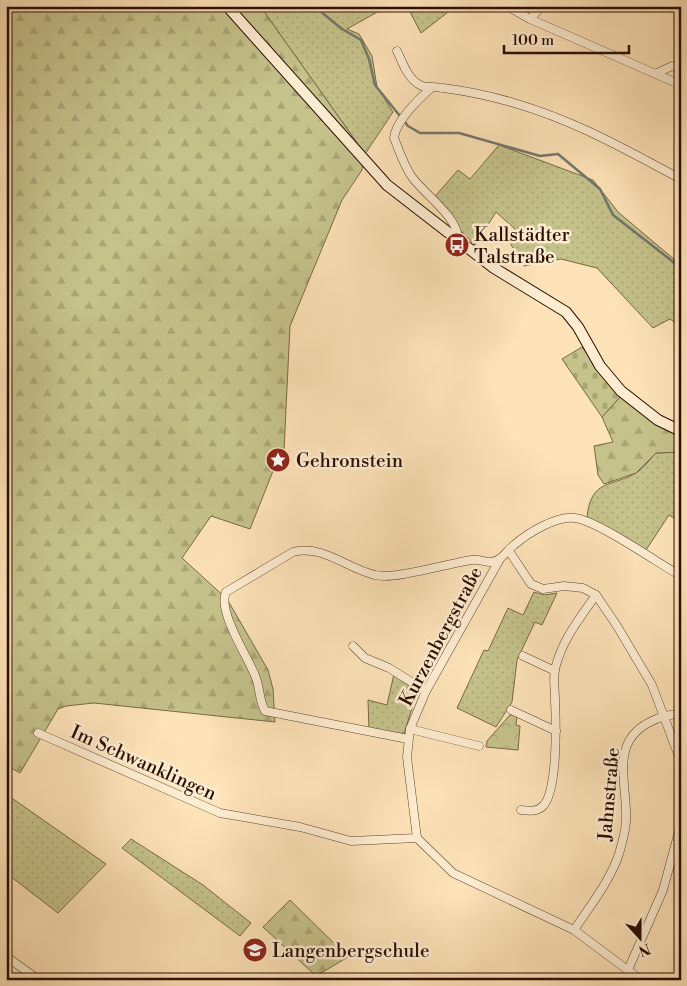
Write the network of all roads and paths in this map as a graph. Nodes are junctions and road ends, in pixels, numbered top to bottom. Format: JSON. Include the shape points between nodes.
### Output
{"nodes":[{"id":1,"x":227,"y":6,"type":"edge"},
{"id":2,"x":450,"y":6,"type":"edge"},
{"id":3,"x":458,"y":6,"type":"edge"},
{"id":4,"x":507,"y":6,"type":"edge"},
{"id":5,"x":542,"y":6,"type":"edge"},
{"id":6,"x":530,"y":19,"type":"junction"},
{"id":7,"x":398,"y":50,"type":"dead end"},
{"id":8,"x":681,"y":69,"type":"edge"},
{"id":9,"x":657,"y":74,"type":"junction"},
{"id":10,"x":681,"y":85,"type":"edge"},
{"id":11,"x":432,"y":87,"type":"junction"},
{"id":12,"x":681,"y":179,"type":"edge"},
{"id":13,"x":458,"y":239,"type":"junction"},
{"id":14,"x":681,"y":431,"type":"edge"},
{"id":15,"x":509,"y":551,"type":"junction"},
{"id":16,"x":500,"y":559,"type":"junction"},
{"id":17,"x":681,"y":576,"type":"edge"},
{"id":18,"x":596,"y":595,"type":"junction"},
{"id":19,"x":353,"y":646,"type":"dead end"},
{"id":20,"x":524,"y":656,"type":"dead end"},
{"id":21,"x":555,"y":671,"type":"junction"},
{"id":22,"x":426,"y":691,"type":"junction"},
{"id":23,"x":511,"y":710,"type":"dead end"},
{"id":24,"x":681,"y":714,"type":"edge"},
{"id":25,"x":663,"y":716,"type":"junction"},
{"id":26,"x":410,"y":729,"type":"junction"},
{"id":27,"x":556,"y":731,"type":"junction"},
{"id":28,"x":38,"y":733,"type":"dead end"},
{"id":29,"x":408,"y":739,"type":"junction"},
{"id":30,"x":479,"y":746,"type":"dead end"},
{"id":31,"x":681,"y":762,"type":"edge"},
{"id":32,"x":521,"y":810,"type":"dead end"},
{"id":33,"x":681,"y":824,"type":"edge"},
{"id":34,"x":416,"y":838,"type":"junction"},
{"id":35,"x":574,"y":930,"type":"junction"},
{"id":36,"x":11,"y":960,"type":"dead end"},
{"id":37,"x":628,"y":970,"type":"junction"},
{"id":38,"x":39,"y":980,"type":"edge"},
{"id":39,"x":641,"y":980,"type":"edge"}],
"edges":[{"from":1,"to":13,"type":"main road","via":[[376,174]]},
{"from":2,"to":3,"type":"street"},
{"from":4,"to":6,"type":"street"},
{"from":5,"to":6,"type":"street"},
{"from":6,"to":9,"type":"street"},
{"from":7,"to":11,"type":"street","via":[[412,79],[424,87]]},
{"from":8,"to":9,"type":"street","via":[[672,66]]},
{"from":9,"to":10,"type":"street"},
{"from":11,"to":12,"type":"street","via":[[511,102],[576,124]]},
{"from":11,"to":13,"type":"street","via":[[402,120],[394,131],[394,138],[411,177],[446,216],[458,233]]},
{"from":13,"to":14,"type":"main road","via":[[494,268],[566,312],[600,366],[621,391],[658,420]]},
{"from":15,"to":16,"type":"street","name":"Kurzenbergstraße"},
{"from":15,"to":17,"type":"street","name":"Kurzenbergstraße","via":[[550,522],[574,517],[590,522]]},
{"from":15,"to":18,"type":"street","via":[[531,584],[542,589],[583,588]]},
{"from":16,"to":22,"type":"street","name":"Kurzenbergstraße"},
{"from":16,"to":29,"type":"street","via":[[492,562],[472,560],[376,576],[331,557],[301,550],[292,552],[226,592],[225,607],[237,641],[256,676],[260,702],[265,711]]},
{"from":18,"to":21,"type":"street","via":[[570,630]]},
{"from":18,"to":25,"type":"street","via":[[638,658]]},
{"from":19,"to":22,"type":"street","via":[[366,658]]},
{"from":20,"to":21,"type":"street"},
{"from":21,"to":27,"type":"street"},
{"from":22,"to":26,"type":"street","name":"Kurzenbergstraße"},
{"from":23,"to":27,"type":"street"},
{"from":24,"to":25,"type":"street","name":"Jahnstraße"},
{"from":25,"to":31,"type":"street"},
{"from":25,"to":35,"type":"street","name":"Jahnstraße","via":[[637,730],[627,743],[622,769],[626,819],[618,856],[602,889]]},
{"from":26,"to":29,"type":"street","name":"Kurzenbergstraße"},
{"from":26,"to":30,"type":"street","name":"Kurzenbergstraße"},
{"from":27,"to":32,"type":"street","via":[[548,796],[543,806],[531,811]]},
{"from":28,"to":34,"type":"street","name":"Im Schwanklingen","via":[[220,813],[300,827],[351,841]]},
{"from":29,"to":34,"type":"street","name":"Kurzenbergstraße"},
{"from":33,"to":37,"type":"street","via":[[663,890]]},
{"from":34,"to":35,"type":"street","via":[[453,873]]},
{"from":35,"to":37,"type":"street"},
{"from":36,"to":38,"type":"street"},
{"from":37,"to":39,"type":"street"}]}
